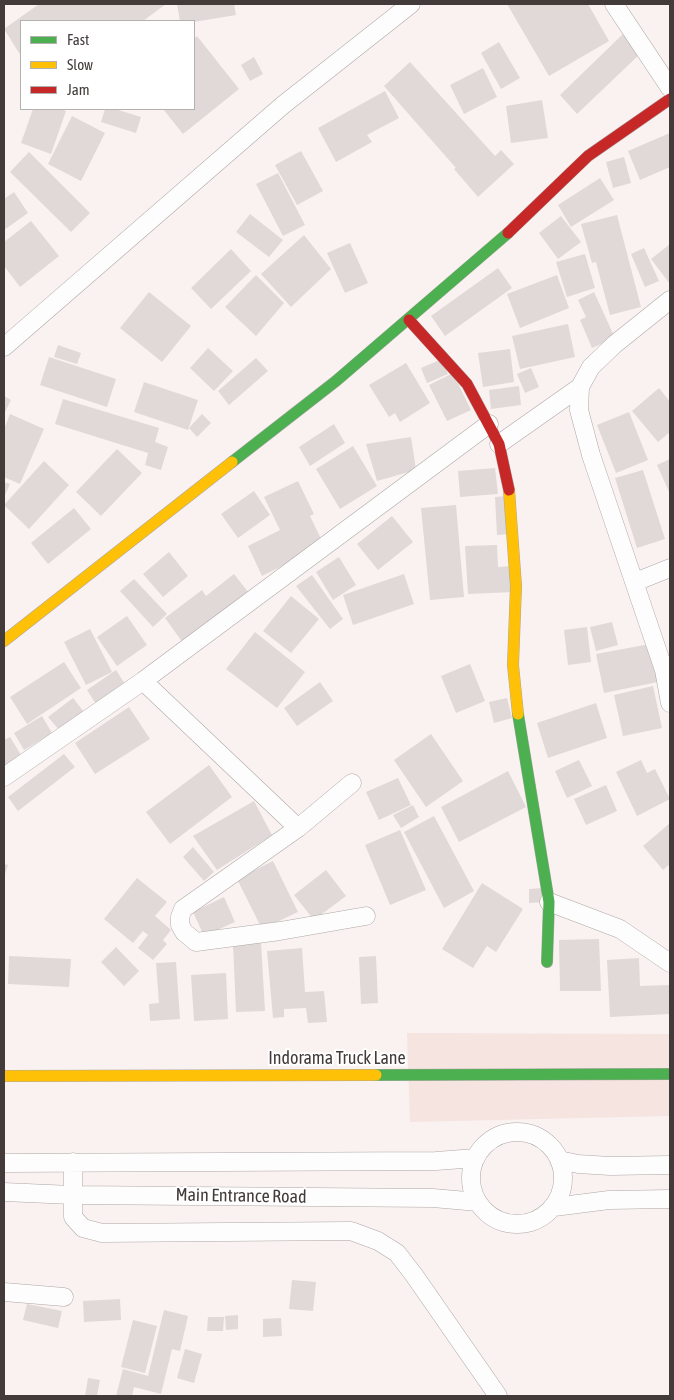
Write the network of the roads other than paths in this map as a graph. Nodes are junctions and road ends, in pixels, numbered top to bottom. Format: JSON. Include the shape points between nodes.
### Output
{"nodes":[{"id":1,"x":411,"y":4,"type":"edge"},
{"id":2,"x":614,"y":4,"type":"edge"},
{"id":3,"x":670,"y":88,"type":"edge"},
{"id":4,"x":670,"y":99,"type":"edge"},
{"id":5,"x":670,"y":300,"type":"edge"},
{"id":6,"x":409,"y":320,"type":"junction"},
{"id":7,"x":4,"y":347,"type":"edge"},
{"id":8,"x":580,"y":387,"type":"junction"},
{"id":9,"x":489,"y":424,"type":"junction"},
{"id":10,"x":499,"y":444,"type":"junction"},
{"id":11,"x":670,"y":568,"type":"edge"},
{"id":12,"x":635,"y":582,"type":"junction"},
{"id":13,"x":4,"y":640,"type":"edge"},
{"id":14,"x":143,"y":681,"type":"junction"},
{"id":15,"x":670,"y":703,"type":"edge"},
{"id":16,"x":4,"y":777,"type":"edge"},
{"id":17,"x":352,"y":783,"type":"dead end"},
{"id":18,"x":298,"y":828,"type":"junction"},
{"id":19,"x":549,"y":902,"type":"junction"},
{"id":20,"x":366,"y":916,"type":"dead end"},
{"id":21,"x":547,"y":962,"type":"dead end"},
{"id":22,"x":670,"y":963,"type":"edge"},
{"id":23,"x":670,"y":1074,"type":"edge"},
{"id":24,"x":4,"y":1076,"type":"edge"},
{"id":25,"x":476,"y":1158,"type":"junction"},
{"id":26,"x":560,"y":1160,"type":"junction"},
{"id":27,"x":73,"y":1162,"type":"junction"},
{"id":28,"x":4,"y":1163,"type":"edge"},
{"id":29,"x":670,"y":1165,"type":"edge"},
{"id":30,"x":4,"y":1192,"type":"edge"},
{"id":31,"x":72,"y":1195,"type":"junction"},
{"id":32,"x":670,"y":1199,"type":"edge"},
{"id":33,"x":478,"y":1202,"type":"junction"},
{"id":34,"x":554,"y":1207,"type":"junction"},
{"id":35,"x":4,"y":1292,"type":"edge"},
{"id":36,"x":64,"y":1297,"type":"dead end"},
{"id":37,"x":498,"y":1396,"type":"edge"}],
"edges":[{"from":1,"to":7,"type":"street","via":[[283,105]]},
{"from":2,"to":3,"type":"street"},
{"from":4,"to":6,"type":"street","via":[[588,156]]},
{"from":5,"to":8,"type":"street","via":[[614,344],[591,367]]},
{"from":6,"to":9,"type":"street","via":[[467,384]]},
{"from":6,"to":13,"type":"street","via":[[336,382]]},
{"from":8,"to":10,"type":"street"},
{"from":8,"to":12,"type":"street","via":[[579,410],[591,455]]},
{"from":9,"to":10,"type":"street"},
{"from":9,"to":14,"type":"street"},
{"from":10,"to":19,"type":"street","via":[[511,498],[516,586],[513,665],[519,721]]},
{"from":11,"to":12,"type":"street"},
{"from":12,"to":15,"type":"street","via":[[664,670]]},
{"from":14,"to":16,"type":"street"},
{"from":14,"to":18,"type":"street"},
{"from":17,"to":18,"type":"street"},
{"from":18,"to":20,"type":"street","via":[[184,909],[180,917],[184,932],[196,942]]},
{"from":19,"to":21,"type":"street"},
{"from":19,"to":22,"type":"street","via":[[620,929]]},
{"from":23,"to":24,"type":"street","name":"Indorama Truck Lane"},
{"from":25,"to":26,"type":"street","via":[[493,1139],[518,1132],[543,1140]]},
{"from":25,"to":27,"type":"street","via":[[436,1161]]},
{"from":25,"to":33,"type":"street","via":[[472,1180]]},
{"from":26,"to":29,"type":"street","via":[[610,1166]]},
{"from":26,"to":34,"type":"street","via":[[561,1192]]},
{"from":27,"to":28,"type":"street"},
{"from":27,"to":31,"type":"street"},
{"from":30,"to":31,"type":"street","name":"Main Entrance Road"},
{"from":31,"to":33,"type":"street","name":"Main Entrance Road","via":[[433,1198]]},
{"from":31,"to":37,"type":"street","via":[[73,1217],[82,1228],[102,1233],[351,1231],[378,1241],[396,1253],[414,1275]]},
{"from":32,"to":34,"type":"street","via":[[609,1200]]},
{"from":33,"to":34,"type":"street","via":[[496,1220],[508,1224],[534,1222]]},
{"from":35,"to":36,"type":"street"}]}
